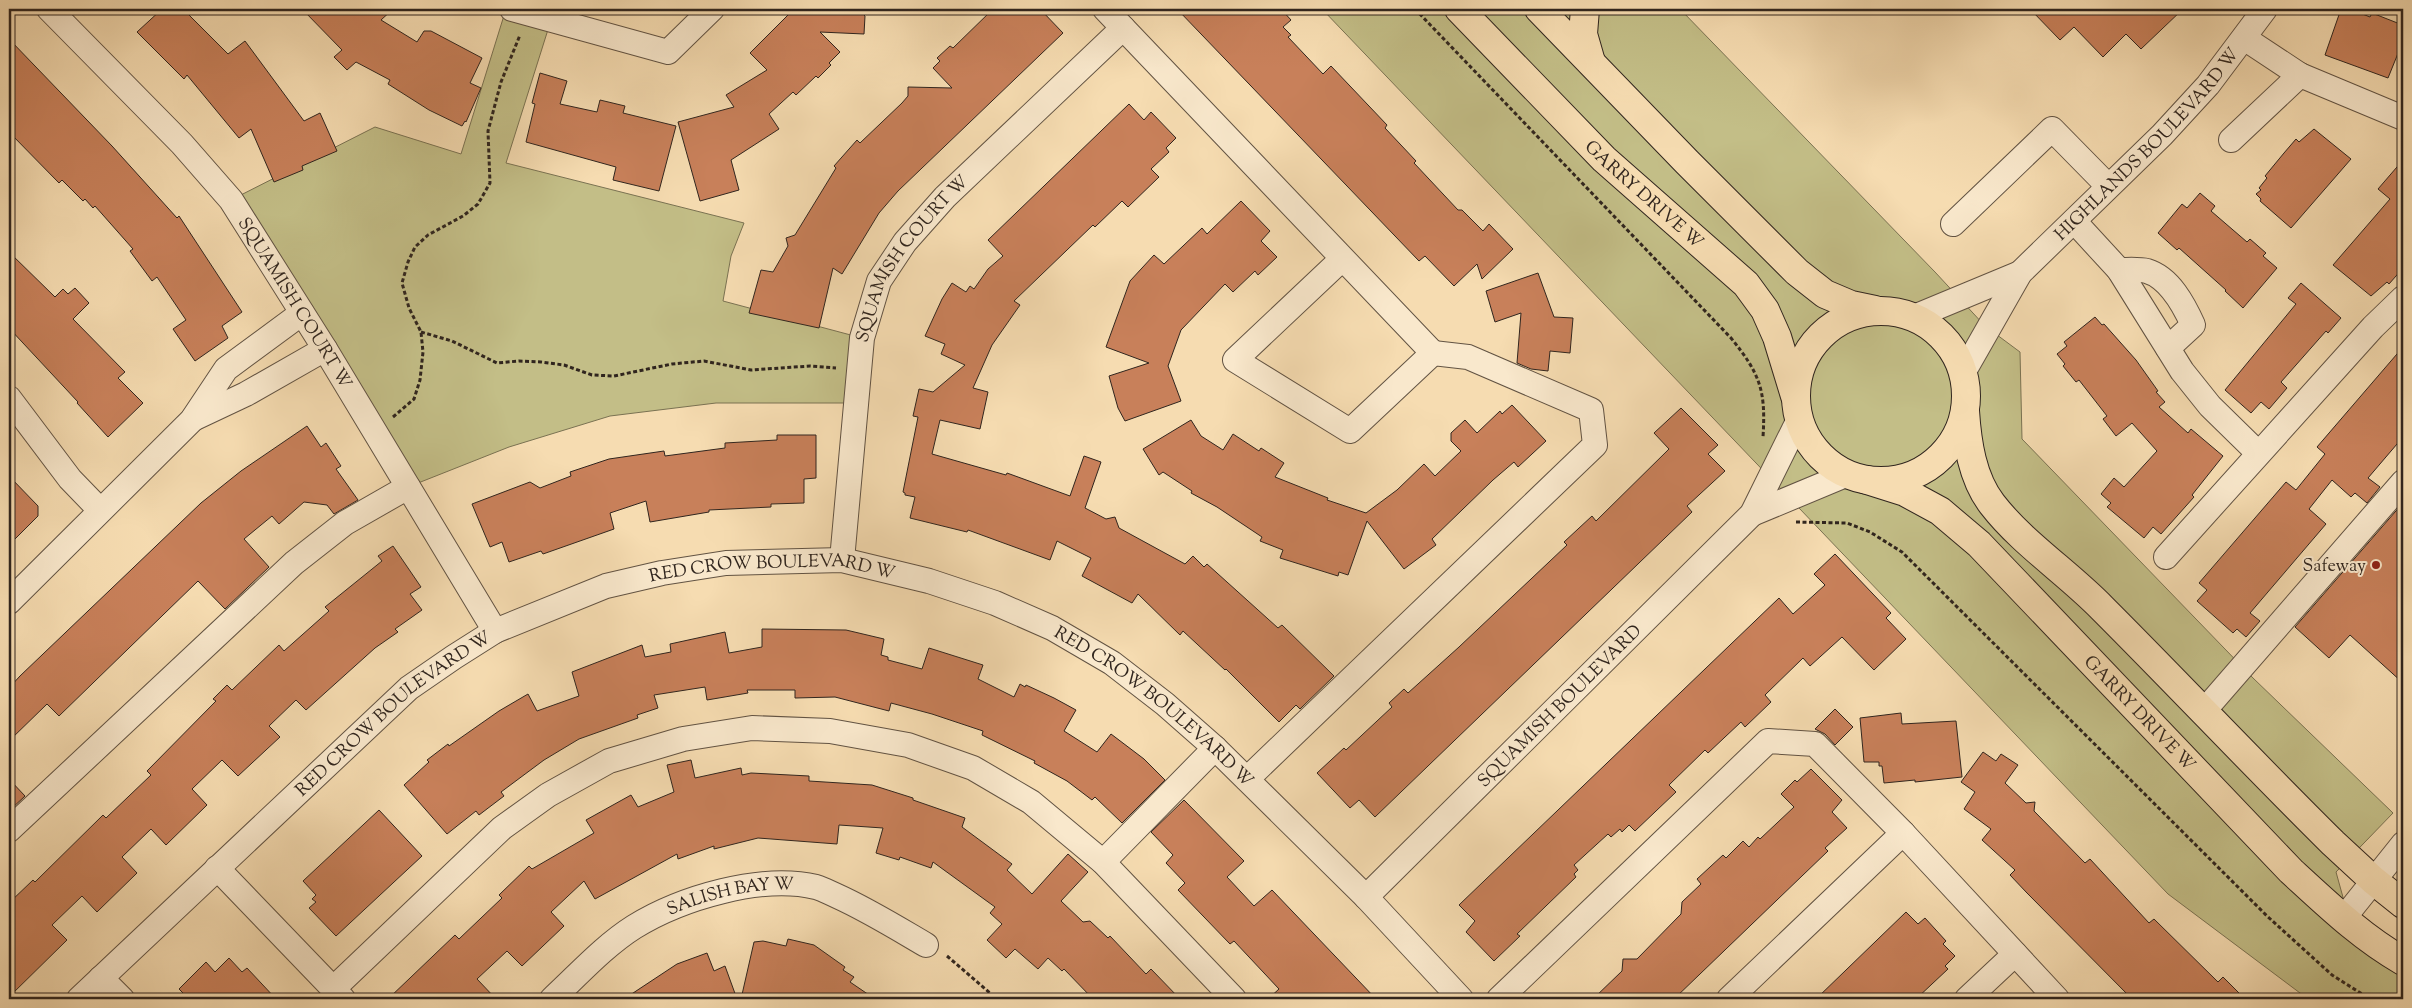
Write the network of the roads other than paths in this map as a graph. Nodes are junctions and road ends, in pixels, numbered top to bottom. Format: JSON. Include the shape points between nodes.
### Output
{"nodes":[{"id":1,"x":49,"y":9,"type":"edge"},
{"id":2,"x":712,"y":9,"type":"edge"},
{"id":3,"x":1105,"y":9,"type":"edge"},
{"id":4,"x":1459,"y":9,"type":"edge"},
{"id":5,"x":1539,"y":9,"type":"edge"},
{"id":6,"x":1585,"y":9,"type":"edge"},
{"id":7,"x":2265,"y":9,"type":"edge"},
{"id":8,"x":520,"y":11,"type":"edge"},
{"id":9,"x":1123,"y":28,"type":"junction"},
{"id":10,"x":2244,"y":38,"type":"junction"},
{"id":11,"x":1591,"y":62,"type":"junction"},
{"id":12,"x":2300,"y":75,"type":"junction"},
{"id":13,"x":2403,"y":118,"type":"edge"},
{"id":14,"x":2231,"y":140,"type":"dead end"},
{"id":15,"x":2108,"y":186,"type":"junction"},
{"id":16,"x":2074,"y":221,"type":"junction"},
{"id":17,"x":1954,"y":224,"type":"dead end"},
{"id":18,"x":1342,"y":259,"type":"junction"},
{"id":19,"x":2119,"y":270,"type":"junction"},
{"id":20,"x":2020,"y":273,"type":"junction"},
{"id":21,"x":2403,"y":298,"type":"edge"},
{"id":22,"x":1876,"y":311,"type":"junction"},
{"id":23,"x":302,"y":313,"type":"junction"},
{"id":24,"x":1914,"y":317,"type":"junction"},
{"id":25,"x":2168,"y":348,"type":"junction"},
{"id":26,"x":325,"y":349,"type":"junction"},
{"id":27,"x":1433,"y":352,"type":"junction"},
{"id":28,"x":1963,"y":373,"type":"junction"},
{"id":29,"x":9,"y":398,"type":"edge"},
{"id":30,"x":1798,"y":409,"type":"junction"},
{"id":31,"x":1965,"y":410,"type":"junction"},
{"id":32,"x":192,"y":420,"type":"junction"},
{"id":33,"x":2258,"y":453,"type":"junction"},
{"id":34,"x":1858,"y":477,"type":"junction"},
{"id":35,"x":2403,"y":482,"type":"edge"},
{"id":36,"x":408,"y":487,"type":"junction"},
{"id":37,"x":100,"y":510,"type":"junction"},
{"id":38,"x":1752,"y":514,"type":"junction"},
{"id":39,"x":2166,"y":557,"type":"dead end"},
{"id":40,"x":842,"y":560,"type":"junction"},
{"id":41,"x":9,"y":602,"type":"edge"},
{"id":42,"x":495,"y":631,"type":"junction"},
{"id":43,"x":2203,"y":712,"type":"junction"},
{"id":44,"x":1215,"y":748,"type":"junction"},
{"id":45,"x":1246,"y":779,"type":"junction"},
{"id":46,"x":9,"y":830,"type":"edge"},
{"id":47,"x":1903,"y":833,"type":"junction"},
{"id":48,"x":2403,"y":844,"type":"edge"},
{"id":49,"x":1103,"y":862,"type":"junction"},
{"id":50,"x":217,"y":868,"type":"junction"},
{"id":51,"x":2373,"y":880,"type":"junction"},
{"id":52,"x":1366,"y":897,"type":"junction"},
{"id":53,"x":2403,"y":904,"type":"edge"},
{"id":54,"x":2343,"y":919,"type":"junction"},
{"id":55,"x":926,"y":945,"type":"road end"},
{"id":56,"x":2015,"y":954,"type":"junction"},
{"id":57,"x":2403,"y":961,"type":"edge"},
{"id":58,"x":101,"y":978,"type":"junction"},
{"id":59,"x":338,"y":994,"type":"edge"},
{"id":60,"x":79,"y":999,"type":"edge"},
{"id":61,"x":122,"y":999,"type":"edge"},
{"id":62,"x":552,"y":999,"type":"edge"},
{"id":63,"x":1234,"y":999,"type":"edge"},
{"id":64,"x":1461,"y":999,"type":"edge"},
{"id":65,"x":1499,"y":999,"type":"edge"},
{"id":66,"x":1729,"y":999,"type":"edge"},
{"id":67,"x":1967,"y":999,"type":"edge"},
{"id":68,"x":2057,"y":999,"type":"edge"}],
"edges":[{"from":1,"to":23,"type":"street","name":"SQUAMISH COURT W","via":[[182,144],[231,200]]},
{"from":2,"to":8,"type":"street","via":[[668,52]]},
{"from":3,"to":9,"type":"street"},
{"from":4,"to":30,"type":"main road","name":"GARRY DRIVE W","via":[[1604,160],[1746,284],[1765,310],[1777,337]]},
{"from":5,"to":11,"type":"main road"},
{"from":6,"to":11,"type":"main road","via":[[1583,34]]},
{"from":7,"to":10,"type":"street","name":"HIGHLANDS BOULEVARD W"},
{"from":9,"to":18,"type":"street"},
{"from":9,"to":40,"type":"street","name":"SQUAMISH COURT W","via":[[951,191],[904,242],[879,281],[862,338]]},
{"from":10,"to":12,"type":"street"},
{"from":10,"to":15,"type":"street","name":"HIGHLANDS BOULEVARD W","via":[[2208,85]]},
{"from":11,"to":22,"type":"main road","via":[[1797,272],[1825,294]]},
{"from":12,"to":13,"type":"street"},
{"from":12,"to":14,"type":"street"},
{"from":15,"to":16,"type":"street","name":"HIGHLANDS BOULEVARD W"},
{"from":15,"to":17,"type":"street","via":[[2052,129]]},
{"from":16,"to":19,"type":"street"},
{"from":16,"to":20,"type":"street","name":"HIGHLANDS BOULEVARD W"},
{"from":18,"to":27,"type":"street"},
{"from":18,"to":27,"type":"street","via":[[1235,360],[1350,431]]},
{"from":19,"to":25,"type":"street"},
{"from":19,"to":25,"type":"street","via":[[2148,272],[2167,283],[2185,306],[2193,324]]},
{"from":20,"to":24,"type":"street","name":"HIGHLANDS BOULEVARD W"},
{"from":20,"to":28,"type":"street","name":"HIGHLANDS BOULEVARD W"},
{"from":21,"to":33,"type":"street"},
{"from":22,"to":24,"type":"main road"},
{"from":22,"to":30,"type":"main road","via":[[1840,321],[1818,339],[1803,363],[1797,381]]},
{"from":23,"to":26,"type":"street","name":"SQUAMISH COURT W"},
{"from":23,"to":32,"type":"street","via":[[226,369]]},
{"from":24,"to":28,"type":"main road","via":[[1945,339]]},
{"from":25,"to":33,"type":"street","via":[[2210,406]]},
{"from":26,"to":32,"type":"street"},
{"from":26,"to":36,"type":"street","name":"SQUAMISH COURT W"},
{"from":27,"to":45,"type":"street","via":[[1468,357],[1591,410],[1594,445]]},
{"from":28,"to":31,"type":"main road"},
{"from":29,"to":37,"type":"street","via":[[70,479]]},
{"from":30,"to":34,"type":"main road","via":[[1807,437],[1818,452],[1832,465]]},
{"from":30,"to":38,"type":"street","name":"SQUAMISH BOULEVARD"},
{"from":31,"to":34,"type":"main road","via":[[1951,446],[1938,460],[1905,478],[1886,481]]},
{"from":31,"to":43,"type":"main road","via":[[1967,444],[1991,503],[2101,606]]},
{"from":32,"to":37,"type":"street"},
{"from":33,"to":39,"type":"street"},
{"from":34,"to":38,"type":"street","name":"SQUAMISH BOULEVARD"},
{"from":34,"to":54,"type":"main road","name":"GARRY DRIVE W","via":[[1905,492],[1940,511],[1979,544],[2292,871]]},
{"from":35,"to":43,"type":"street"},
{"from":36,"to":42,"type":"street","name":"SQUAMISH COURT W"},
{"from":36,"to":46,"type":"street","via":[[345,523],[294,563]]},
{"from":37,"to":41,"type":"street"},
{"from":38,"to":52,"type":"street","name":"SQUAMISH BOULEVARD"},
{"from":40,"to":42,"type":"street","name":"RED CROW BOULEVARD W","via":[[726,563],[662,573],[606,586]]},
{"from":40,"to":44,"type":"street","name":"RED CROW BOULEVARD W","via":[[948,587],[1052,628],[1112,663]]},
{"from":42,"to":50,"type":"street","name":"RED CROW BOULEVARD W","via":[[409,688]]},
{"from":43,"to":51,"type":"main road"},
{"from":44,"to":45,"type":"street","name":"RED CROW BOULEVARD W"},
{"from":44,"to":49,"type":"street"},
{"from":45,"to":52,"type":"street","name":"RED CROW BOULEVARD W"},
{"from":47,"to":56,"type":"street"},
{"from":47,"to":65,"type":"street","via":[[1815,744],[1768,741]]},
{"from":47,"to":66,"type":"street"},
{"from":48,"to":51,"type":"street"},
{"from":49,"to":59,"type":"street","via":[[1031,802],[973,768],[908,745],[830,731],[761,728],[683,739],[609,761],[548,795],[502,828]]},
{"from":49,"to":63,"type":"street"},
{"from":50,"to":58,"type":"street","name":"RED CROW BOULEVARD W"},
{"from":50,"to":59,"type":"street"},
{"from":51,"to":53,"type":"main road"},
{"from":51,"to":54,"type":"street"},
{"from":52,"to":64,"type":"street","name":"RED CROW BOULEVARD W"},
{"from":54,"to":57,"type":"main road","name":"GARRY DRIVE W"},
{"from":55,"to":62,"type":"street","name":"SALISH BAY W","via":[[854,904],[816,887],[757,886],[730,890],[681,905],[634,927]]},
{"from":56,"to":67,"type":"street"},
{"from":56,"to":68,"type":"street"},
{"from":58,"to":60,"type":"street","name":"RED CROW BOULEVARD W"},
{"from":58,"to":61,"type":"street"}]}
